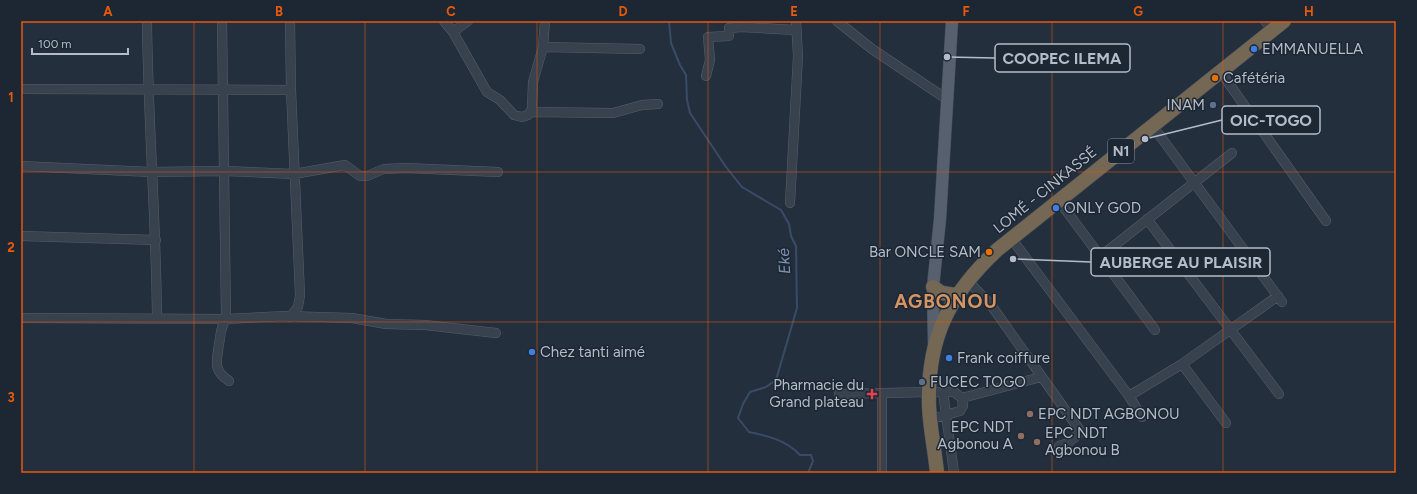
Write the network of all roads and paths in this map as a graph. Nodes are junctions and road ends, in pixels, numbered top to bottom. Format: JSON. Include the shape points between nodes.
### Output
{"nodes":[{"id":1,"x":147,"y":21,"type":"edge"},
{"id":2,"x":222,"y":21,"type":"edge"},
{"id":3,"x":290,"y":21,"type":"edge"},
{"id":4,"x":444,"y":21,"type":"edge"},
{"id":5,"x":468,"y":21,"type":"edge"},
{"id":6,"x":545,"y":21,"type":"edge"},
{"id":7,"x":837,"y":21,"type":"edge"},
{"id":8,"x":952,"y":21,"type":"edge"},
{"id":9,"x":1284,"y":21,"type":"edge"},
{"id":10,"x":796,"y":25,"type":"edge"},
{"id":11,"x":1269,"y":26,"type":"edge"},
{"id":12,"x":453,"y":32,"type":"junction"},
{"id":13,"x":543,"y":47,"type":"junction"},
{"id":14,"x":640,"y":49,"type":"dead end"},
{"id":15,"x":1220,"y":71,"type":"junction"},
{"id":16,"x":706,"y":76,"type":"dead end"},
{"id":17,"x":224,"y":88,"type":"junction"},
{"id":18,"x":148,"y":89,"type":"junction"},
{"id":19,"x":21,"y":90,"type":"edge"},
{"id":20,"x":291,"y":90,"type":"junction"},
{"id":21,"x":948,"y":100,"type":"junction"},
{"id":22,"x":658,"y":104,"type":"dead end"},
{"id":23,"x":532,"y":112,"type":"dead end"},
{"id":24,"x":1152,"y":125,"type":"junction"},
{"id":25,"x":1232,"y":153,"type":"dead end"},
{"id":26,"x":21,"y":166,"type":"edge"},
{"id":27,"x":225,"y":171,"type":"junction"},
{"id":28,"x":151,"y":172,"type":"junction"},
{"id":29,"x":498,"y":172,"type":"dead end"},
{"id":30,"x":294,"y":174,"type":"junction"},
{"id":31,"x":1194,"y":182,"type":"junction"},
{"id":32,"x":1059,"y":201,"type":"junction"},
{"id":33,"x":790,"y":203,"type":"dead end"},
{"id":34,"x":1147,"y":219,"type":"junction"},
{"id":35,"x":1326,"y":221,"type":"dead end"},
{"id":36,"x":21,"y":236,"type":"edge"},
{"id":37,"x":1011,"y":238,"type":"junction"},
{"id":38,"x":156,"y":240,"type":"junction"},
{"id":39,"x":1101,"y":256,"type":"junction"},
{"id":40,"x":933,"y":287,"type":"junction"},
{"id":41,"x":962,"y":287,"type":"junction"},
{"id":42,"x":290,"y":316,"type":"junction"},
{"id":43,"x":157,"y":317,"type":"junction"},
{"id":44,"x":21,"y":318,"type":"edge"},
{"id":45,"x":226,"y":319,"type":"junction"},
{"id":46,"x":1155,"y":330,"type":"dead end"},
{"id":47,"x":1230,"y":330,"type":"junction"},
{"id":48,"x":496,"y":333,"type":"dead end"},
{"id":49,"x":934,"y":347,"type":"junction"},
{"id":50,"x":1182,"y":364,"type":"junction"},
{"id":51,"x":1041,"y":377,"type":"junction"},
{"id":52,"x":228,"y":381,"type":"dead end"},
{"id":53,"x":935,"y":392,"type":"junction"},
{"id":54,"x":839,"y":394,"type":"dead end"},
{"id":55,"x":882,"y":394,"type":"junction"},
{"id":56,"x":1278,"y":394,"type":"dead end"},
{"id":57,"x":1129,"y":396,"type":"junction"},
{"id":58,"x":962,"y":398,"type":"junction"},
{"id":59,"x":1142,"y":417,"type":"dead end"},
{"id":60,"x":938,"y":422,"type":"junction"},
{"id":61,"x":1226,"y":423,"type":"dead end"},
{"id":62,"x":1059,"y":446,"type":"dead end"},
{"id":63,"x":882,"y":473,"type":"edge"},
{"id":64,"x":937,"y":473,"type":"edge"},
{"id":65,"x":954,"y":473,"type":"edge"}],
"edges":[{"from":1,"to":18,"type":"street"},
{"from":2,"to":17,"type":"street"},
{"from":3,"to":20,"type":"street"},
{"from":4,"to":12,"type":"street"},
{"from":5,"to":12,"type":"street"},
{"from":6,"to":13,"type":"street"},
{"from":7,"to":21,"type":"street"},
{"from":8,"to":21,"type":"main road"},
{"from":9,"to":11,"type":"highway","name":"LOMÉ - CINKASSÉ","number":"N1"},
{"from":10,"to":16,"type":"street","via":[[729,28],[729,36],[708,37],[710,60]]},
{"from":10,"to":33,"type":"street","via":[[798,56]]},
{"from":11,"to":15,"type":"highway","name":"LOMÉ - CINKASSÉ","number":"N1"},
{"from":12,"to":13,"type":"street","via":[[487,92],[500,100],[514,115],[522,117],[528,116],[532,109],[533,82]]},
{"from":13,"to":14,"type":"street"},
{"from":15,"to":24,"type":"highway","name":"LOMÉ - CINKASSÉ","number":"N1"},
{"from":15,"to":35,"type":"street"},
{"from":17,"to":18,"type":"street"},
{"from":17,"to":20,"type":"street"},
{"from":17,"to":27,"type":"street"},
{"from":18,"to":19,"type":"street"},
{"from":18,"to":28,"type":"street"},
{"from":20,"to":30,"type":"street"},
{"from":21,"to":40,"type":"main road"},
{"from":22,"to":23,"type":"street","via":[[642,105],[613,113]]},
{"from":24,"to":31,"type":"street"},
{"from":24,"to":32,"type":"highway","name":"LOMÉ - CINKASSÉ","number":"N1"},
{"from":25,"to":31,"type":"street"},
{"from":26,"to":28,"type":"street"},
{"from":27,"to":28,"type":"street"},
{"from":27,"to":30,"type":"street"},
{"from":27,"to":45,"type":"street"},
{"from":28,"to":38,"type":"street"},
{"from":29,"to":30,"type":"street","via":[[406,168],[384,169],[368,176],[360,176],[345,165]]},
{"from":30,"to":42,"type":"street","via":[[300,295],[298,307]]},
{"from":31,"to":34,"type":"street"},
{"from":31,"to":47,"type":"street","via":[[1280,299]]},
{"from":32,"to":37,"type":"highway","name":"LOMÉ - CINKASSÉ","number":"N1"},
{"from":32,"to":39,"type":"street"},
{"from":34,"to":39,"type":"street"},
{"from":34,"to":47,"type":"street"},
{"from":36,"to":38,"type":"street"},
{"from":37,"to":41,"type":"highway","name":"LOMÉ - CINKASSÉ","number":"N1","via":[[984,262]]},
{"from":37,"to":57,"type":"street"},
{"from":38,"to":43,"type":"street"},
{"from":39,"to":46,"type":"street"},
{"from":40,"to":41,"type":"highway","via":[[942,293]]},
{"from":40,"to":49,"type":"main road"},
{"from":41,"to":49,"type":"highway","name":"LOMÉ - CINKASSÉ","number":"N1","via":[[942,323]]},
{"from":41,"to":51,"type":"street","via":[[991,305]]},
{"from":41,"to":53,"type":"highway","name":"LOMÉ - CINKASSÉ","number":"N1","via":[[942,338],[935,367]]},
{"from":42,"to":45,"type":"street"},
{"from":42,"to":48,"type":"street","via":[[352,318],[386,324],[425,325]]},
{"from":43,"to":44,"type":"street"},
{"from":43,"to":45,"type":"street"},
{"from":45,"to":52,"type":"street","via":[[220,327],[216,357],[221,376]]},
{"from":47,"to":50,"type":"street"},
{"from":47,"to":56,"type":"street"},
{"from":49,"to":53,"type":"highway","name":"LOMÉ - CINKASSÉ","number":"N1"},
{"from":50,"to":57,"type":"street"},
{"from":50,"to":61,"type":"street"},
{"from":51,"to":58,"type":"street"},
{"from":51,"to":62,"type":"street","via":[[1081,432],[1068,443]]},
{"from":53,"to":55,"type":"street"},
{"from":53,"to":58,"type":"street","via":[[954,392]]},
{"from":53,"to":60,"type":"highway","name":"LOMÉ - CINKASSÉ","number":"N1"},
{"from":53,"to":60,"type":"street"},
{"from":54,"to":55,"type":"street"},
{"from":55,"to":63,"type":"street"},
{"from":57,"to":59,"type":"street"},
{"from":58,"to":60,"type":"street","via":[[963,406],[960,411]]},
{"from":60,"to":64,"type":"highway","number":"N1"},
{"from":60,"to":65,"type":"street"}]}
